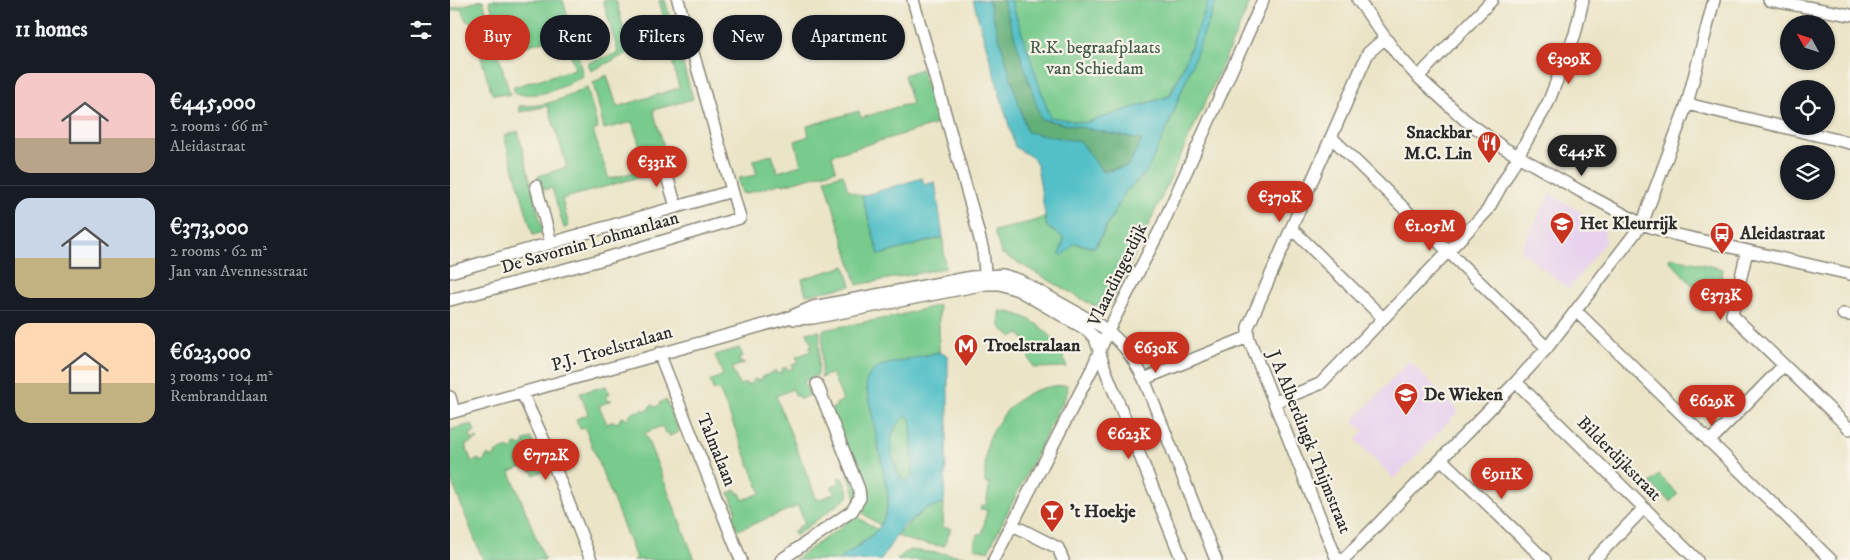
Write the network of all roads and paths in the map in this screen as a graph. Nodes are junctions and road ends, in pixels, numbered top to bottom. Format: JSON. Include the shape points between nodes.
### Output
{"nodes":[{"id":1,"x":678,"y":0,"type":"edge"},
{"id":2,"x":913,"y":0,"type":"edge"},
{"id":3,"x":1263,"y":0,"type":"edge"},
{"id":4,"x":1358,"y":0,"type":"edge"},
{"id":5,"x":1492,"y":0,"type":"edge"},
{"id":6,"x":1583,"y":0,"type":"edge"},
{"id":7,"x":1714,"y":0,"type":"edge"},
{"id":8,"x":1769,"y":0,"type":"edge"},
{"id":9,"x":1850,"y":15,"type":"edge"},
{"id":10,"x":1384,"y":38,"type":"junction"},
{"id":11,"x":1418,"y":77,"type":"junction"},
{"id":12,"x":1687,"y":104,"type":"junction"},
{"id":13,"x":1331,"y":137,"type":"junction"},
{"id":14,"x":1850,"y":143,"type":"edge"},
{"id":15,"x":1518,"y":156,"type":"junction"},
{"id":16,"x":663,"y":162,"type":"dead end"},
{"id":17,"x":536,"y":186,"type":"dead end"},
{"id":18,"x":732,"y":191,"type":"junction"},
{"id":19,"x":676,"y":207,"type":"junction"},
{"id":20,"x":1642,"y":224,"type":"junction"},
{"id":21,"x":1292,"y":229,"type":"junction"},
{"id":22,"x":551,"y":243,"type":"junction"},
{"id":23,"x":1747,"y":251,"type":"junction"},
{"id":24,"x":1448,"y":252,"type":"junction"},
{"id":25,"x":450,"y":272,"type":"edge"},
{"id":26,"x":1850,"y":274,"type":"edge"},
{"id":27,"x":986,"y":279,"type":"junction"},
{"id":28,"x":450,"y":300,"type":"edge"},
{"id":29,"x":1576,"y":311,"type":"junction"},
{"id":30,"x":1383,"y":318,"type":"junction"},
{"id":31,"x":1108,"y":331,"type":"junction"},
{"id":32,"x":1248,"y":337,"type":"junction"},
{"id":33,"x":1547,"y":348,"type":"junction"},
{"id":34,"x":1100,"y":352,"type":"junction"},
{"id":35,"x":659,"y":354,"type":"junction"},
{"id":36,"x":1784,"y":365,"type":"junction"},
{"id":37,"x":1144,"y":378,"type":"junction"},
{"id":38,"x":1516,"y":382,"type":"junction"},
{"id":39,"x":817,"y":384,"type":"dead end"},
{"id":40,"x":522,"y":393,"type":"junction"},
{"id":41,"x":450,"y":398,"type":"edge"},
{"id":42,"x":1275,"y":402,"type":"junction"},
{"id":43,"x":452,"y":412,"type":"edge"},
{"id":44,"x":1848,"y":423,"type":"edge"},
{"id":45,"x":1709,"y":442,"type":"junction"},
{"id":46,"x":1441,"y":458,"type":"junction"},
{"id":47,"x":1644,"y":508,"type":"junction"},
{"id":48,"x":1013,"y":525,"type":"junction"},
{"id":49,"x":591,"y":560,"type":"edge"},
{"id":50,"x":741,"y":560,"type":"edge"},
{"id":51,"x":780,"y":560,"type":"edge"},
{"id":52,"x":994,"y":560,"type":"edge"},
{"id":53,"x":1063,"y":560,"type":"edge"},
{"id":54,"x":1182,"y":560,"type":"edge"},
{"id":55,"x":1216,"y":560,"type":"edge"},
{"id":56,"x":1338,"y":560,"type":"edge"},
{"id":57,"x":1343,"y":560,"type":"edge"},
{"id":58,"x":1545,"y":560,"type":"edge"},
{"id":59,"x":1594,"y":560,"type":"edge"},
{"id":60,"x":1697,"y":560,"type":"edge"},
{"id":61,"x":1831,"y":560,"type":"edge"}],
"edges":[{"from":1,"to":18,"type":"street"},
{"from":2,"to":27,"type":"street","via":[[973,212]]},
{"from":3,"to":31,"type":"street","name":"Vlaardingerdijk","via":[[1161,228]]},
{"from":4,"to":10,"type":"street"},
{"from":5,"to":11,"type":"street"},
{"from":6,"to":15,"type":"street","via":[[1575,34],[1548,103]]},
{"from":7,"to":12,"type":"street"},
{"from":8,"to":9,"type":"street"},
{"from":10,"to":11,"type":"street"},
{"from":10,"to":13,"type":"street","via":[[1368,52]]},
{"from":11,"to":15,"type":"street","via":[[1465,120]]},
{"from":12,"to":14,"type":"street"},
{"from":12,"to":20,"type":"street"},
{"from":13,"to":21,"type":"street"},
{"from":13,"to":24,"type":"street"},
{"from":15,"to":20,"type":"street"},
{"from":15,"to":24,"type":"street","via":[[1487,211]]},
{"from":16,"to":19,"type":"street","name":"De Savornin Lohmanlaan"},
{"from":17,"to":22,"type":"street","name":"De Savornin Lohmanlaan"},
{"from":18,"to":19,"type":"street","name":"De Savornin Lohmanlaan"},
{"from":18,"to":28,"type":"street","name":"De Savornin Lohmanlaan","via":[[740,218]]},
{"from":19,"to":22,"type":"street","name":"De Savornin Lohmanlaan"},
{"from":20,"to":23,"type":"street"},
{"from":20,"to":29,"type":"street"},
{"from":21,"to":30,"type":"street"},
{"from":21,"to":32,"type":"street","via":[[1248,327]]},
{"from":22,"to":25,"type":"street","name":"De Savornin Lohmanlaan"},
{"from":23,"to":26,"type":"street"},
{"from":23,"to":36,"type":"street","via":[[1732,315]]},
{"from":24,"to":30,"type":"street"},
{"from":24,"to":33,"type":"street"},
{"from":27,"to":31,"type":"street","name":"P.J. Troelstralaan","via":[[1002,275],[1019,280]]},
{"from":27,"to":34,"type":"street","name":"P.J. Troelstralaan","via":[[1018,290],[1087,330],[1095,338]]},
{"from":27,"to":35,"type":"street","name":"P.J. Troelstralaan","via":[[813,318],[784,319]]},
{"from":29,"to":33,"type":"street"},
{"from":29,"to":45,"type":"street"},
{"from":30,"to":42,"type":"street","via":[[1320,384]]},
{"from":31,"to":34,"type":"street","name":"Vlaardingerdijk"},
{"from":31,"to":37,"type":"street","name":"P.J. Troelstralaan","via":[[1130,352]]},
{"from":32,"to":37,"type":"street"},
{"from":32,"to":42,"type":"street","name":"J A Alberdingk Thijmstraat"},
{"from":33,"to":38,"type":"street"},
{"from":34,"to":48,"type":"street","name":"Vlaardingerdijk"},
{"from":34,"to":54,"type":"street","name":"P.J. Troelstralaan"},
{"from":35,"to":40,"type":"street","name":"P.J. Troelstralaan"},
{"from":35,"to":50,"type":"street","name":"Talmalaan"},
{"from":36,"to":44,"type":"street"},
{"from":36,"to":45,"type":"street"},
{"from":37,"to":55,"type":"street","name":"P.J. Troelstralaan"},
{"from":38,"to":46,"type":"street"},
{"from":38,"to":47,"type":"street","name":"Bilderdijkstraat"},
{"from":39,"to":51,"type":"street","via":[[860,498],[852,510]]},
{"from":40,"to":43,"type":"street","name":"P.J. Troelstralaan"},
{"from":40,"to":49,"type":"street"},
{"from":41,"to":43,"type":"street"},
{"from":42,"to":56,"type":"street","name":"J A Alberdingk Thijmstraat"},
{"from":45,"to":61,"type":"street"},
{"from":46,"to":57,"type":"street"},
{"from":46,"to":58,"type":"street"},
{"from":47,"to":59,"type":"street"},
{"from":47,"to":60,"type":"street","name":"Bilderdijkstraat"},
{"from":48,"to":52,"type":"street","name":"Vlaardingerdijk"},
{"from":48,"to":53,"type":"street","via":[[1058,548]]}]}
